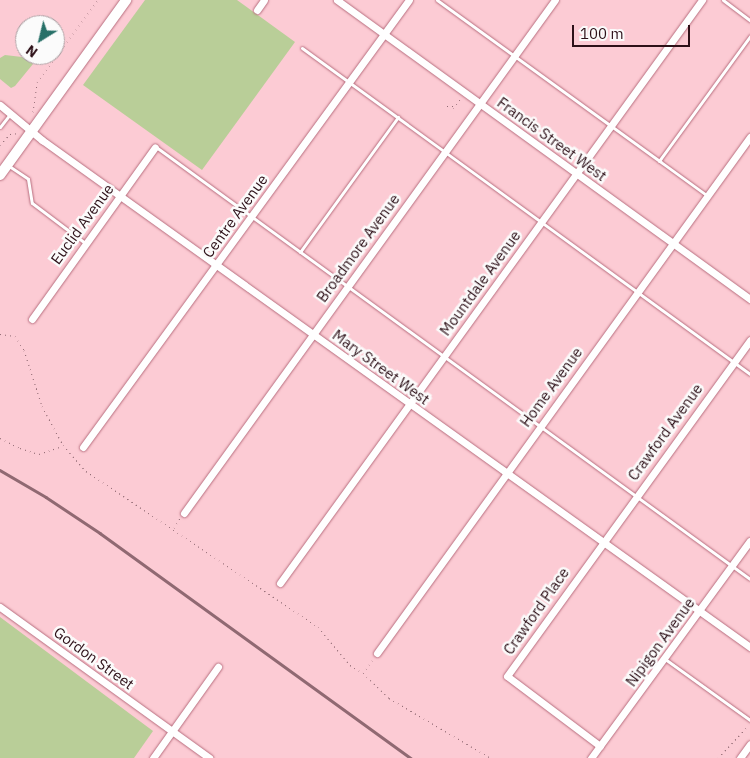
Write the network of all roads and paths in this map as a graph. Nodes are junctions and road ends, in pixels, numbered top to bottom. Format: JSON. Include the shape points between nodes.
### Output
{"nodes":[{"id":1,"x":98,"y":0,"type":"edge"},
{"id":2,"x":126,"y":0,"type":"edge"},
{"id":3,"x":264,"y":0,"type":"edge"},
{"id":4,"x":337,"y":0,"type":"edge"},
{"id":5,"x":409,"y":0,"type":"edge"},
{"id":6,"x":437,"y":0,"type":"edge"},
{"id":7,"x":555,"y":0,"type":"edge"},
{"id":8,"x":702,"y":0,"type":"edge"},
{"id":9,"x":723,"y":0,"type":"edge"},
{"id":10,"x":257,"y":10,"type":"dead end"},
{"id":11,"x":750,"y":20,"type":"edge"},
{"id":12,"x":384,"y":34,"type":"junction"},
{"id":13,"x":750,"y":36,"type":"edge"},
{"id":14,"x":302,"y":48,"type":"dead end"},
{"id":15,"x":514,"y":57,"type":"junction"},
{"id":16,"x":349,"y":82,"type":"junction"},
{"id":17,"x":464,"y":92,"type":"junction"},
{"id":18,"x":480,"y":104,"type":"junction"},
{"id":19,"x":0,"y":105,"type":"edge"},
{"id":20,"x":448,"y":106,"type":"dead end"},
{"id":21,"x":455,"y":106,"type":"junction"},
{"id":22,"x":453,"y":108,"type":"dead end"},
{"id":23,"x":11,"y":112,"type":"junction"},
{"id":24,"x":398,"y":117,"type":"junction"},
{"id":25,"x":611,"y":126,"type":"junction"},
{"id":26,"x":0,"y":127,"type":"edge"},
{"id":27,"x":31,"y":132,"type":"junction"},
{"id":28,"x":750,"y":137,"type":"edge"},
{"id":29,"x":0,"y":145,"type":"edge"},
{"id":30,"x":155,"y":147,"type":"joint"},
{"id":31,"x":445,"y":152,"type":"junction"},
{"id":32,"x":659,"y":161,"type":"junction"},
{"id":33,"x":7,"y":164,"type":"junction"},
{"id":34,"x":576,"y":174,"type":"junction"},
{"id":35,"x":0,"y":175,"type":"edge"},
{"id":36,"x":119,"y":196,"type":"junction"},
{"id":37,"x":708,"y":196,"type":"junction"},
{"id":38,"x":252,"y":217,"type":"junction"},
{"id":39,"x":541,"y":222,"type":"junction"},
{"id":40,"x":86,"y":243,"type":"junction"},
{"id":41,"x":674,"y":243,"type":"junction"},
{"id":42,"x":300,"y":252,"type":"junction"},
{"id":43,"x":217,"y":266,"type":"junction"},
{"id":44,"x":347,"y":287,"type":"junction"},
{"id":45,"x":638,"y":292,"type":"junction"},
{"id":46,"x":750,"y":299,"type":"edge"},
{"id":47,"x":32,"y":318,"type":"dead end"},
{"id":48,"x":0,"y":334,"type":"edge"},
{"id":49,"x":312,"y":334,"type":"junction"},
{"id":50,"x":750,"y":340,"type":"edge"},
{"id":51,"x":443,"y":357,"type":"junction"},
{"id":52,"x":734,"y":362,"type":"junction"},
{"id":53,"x":750,"y":374,"type":"edge"},
{"id":54,"x":409,"y":404,"type":"junction"},
{"id":55,"x":539,"y":426,"type":"junction"},
{"id":56,"x":0,"y":438,"type":"edge"},
{"id":57,"x":63,"y":445,"type":"junction"},
{"id":58,"x":83,"y":447,"type":"dead end"},
{"id":59,"x":506,"y":471,"type":"junction"},
{"id":60,"x":636,"y":496,"type":"junction"},
{"id":61,"x":184,"y":513,"type":"joint"},
{"id":62,"x":174,"y":528,"type":"junction"},
{"id":63,"x":603,"y":541,"type":"junction"},
{"id":64,"x":750,"y":541,"type":"edge"},
{"id":65,"x":732,"y":566,"type":"junction"},
{"id":66,"x":750,"y":579,"type":"edge"},
{"id":67,"x":280,"y":583,"type":"dead end"},
{"id":68,"x":0,"y":607,"type":"edge"},
{"id":69,"x":700,"y":611,"type":"junction"},
{"id":70,"x":750,"y":648,"type":"edge"},
{"id":71,"x":377,"y":653,"type":"joint"},
{"id":72,"x":665,"y":659,"type":"junction"},
{"id":73,"x":218,"y":667,"type":"dead end"},
{"id":74,"x":363,"y":673,"type":"junction"},
{"id":75,"x":750,"y":722,"type":"edge"},
{"id":76,"x":172,"y":732,"type":"junction"},
{"id":77,"x":750,"y":744,"type":"edge"},
{"id":78,"x":600,"y":746,"type":"junction"},
{"id":79,"x":153,"y":758,"type":"edge"},
{"id":80,"x":209,"y":758,"type":"edge"},
{"id":81,"x":492,"y":758,"type":"edge"},
{"id":82,"x":591,"y":758,"type":"edge"},
{"id":83,"x":718,"y":758,"type":"edge"},
{"id":84,"x":740,"y":758,"type":"edge"}],
"edges":[{"from":1,"to":27,"type":"path","via":[[37,82]]},
{"from":2,"to":27,"type":"street"},
{"from":3,"to":10,"type":"street"},
{"from":4,"to":12,"type":"street","name":"Francis Street West"},
{"from":5,"to":12,"type":"street","name":"Centre Avenue"},
{"from":6,"to":15,"type":"lane"},
{"from":7,"to":15,"type":"street","name":"Broadmore Avenue"},
{"from":8,"to":25,"type":"street","name":"Mountdale Avenue"},
{"from":9,"to":11,"type":"lane"},
{"from":12,"to":16,"type":"street","name":"Centre Avenue"},
{"from":12,"to":17,"type":"street","name":"Francis Street West"},
{"from":13,"to":32,"type":"lane"},
{"from":14,"to":16,"type":"lane"},
{"from":15,"to":18,"type":"street","name":"Broadmore Avenue"},
{"from":15,"to":25,"type":"lane"},
{"from":16,"to":24,"type":"lane"},
{"from":16,"to":38,"type":"street","name":"Centre Avenue"},
{"from":17,"to":18,"type":"street","name":"Francis Street West"},
{"from":17,"to":21,"type":"path"},
{"from":18,"to":31,"type":"street","name":"Broadmore Avenue"},
{"from":18,"to":34,"type":"street","name":"Francis Street West"},
{"from":19,"to":23,"type":"street","name":"Mary Street West"},
{"from":20,"to":21,"type":"path"},
{"from":21,"to":22,"type":"path"},
{"from":23,"to":26,"type":"lane"},
{"from":23,"to":27,"type":"street","name":"Mary Street West"},
{"from":24,"to":31,"type":"lane"},
{"from":24,"to":42,"type":"lane"},
{"from":25,"to":32,"type":"lane"},
{"from":25,"to":34,"type":"street","name":"Mountdale Avenue"},
{"from":27,"to":29,"type":"path","via":[[10,134]]},
{"from":27,"to":33,"type":"street"},
{"from":27,"to":36,"type":"street","name":"Mary Street West"},
{"from":28,"to":37,"type":"street","name":"Home Avenue"},
{"from":30,"to":36,"type":"street","name":"Euclid Avenue"},
{"from":30,"to":38,"type":"lane"},
{"from":31,"to":39,"type":"lane"},
{"from":31,"to":44,"type":"street","name":"Broadmore Avenue"},
{"from":32,"to":37,"type":"lane"},
{"from":33,"to":35,"type":"street"},
{"from":33,"to":40,"type":"lane","via":[[28,179],[32,203]]},
{"from":34,"to":39,"type":"street","name":"Mountdale Avenue"},
{"from":34,"to":41,"type":"street","name":"Francis Street West"},
{"from":36,"to":40,"type":"street","name":"Euclid Avenue"},
{"from":36,"to":43,"type":"street","name":"Mary Street West"},
{"from":37,"to":41,"type":"street","name":"Home Avenue"},
{"from":38,"to":42,"type":"lane"},
{"from":38,"to":43,"type":"street","name":"Centre Avenue"},
{"from":39,"to":45,"type":"lane"},
{"from":39,"to":51,"type":"street","name":"Mountdale Avenue"},
{"from":40,"to":47,"type":"street","name":"Euclid Avenue"},
{"from":41,"to":45,"type":"street","name":"Home Avenue"},
{"from":41,"to":46,"type":"street","name":"Francis Street West"},
{"from":42,"to":44,"type":"lane"},
{"from":43,"to":49,"type":"street","name":"Mary Street West"},
{"from":43,"to":58,"type":"street","name":"Centre Avenue"},
{"from":44,"to":49,"type":"street","name":"Broadmore Avenue"},
{"from":44,"to":51,"type":"lane"},
{"from":45,"to":52,"type":"lane"},
{"from":45,"to":55,"type":"street","name":"Home Avenue"},
{"from":48,"to":57,"type":"path","via":[[16,336],[24,350],[42,406]]},
{"from":49,"to":54,"type":"street","name":"Mary Street West"},
{"from":49,"to":61,"type":"street","name":"Broadmore Avenue"},
{"from":50,"to":52,"type":"street","name":"Crawford Avenue"},
{"from":51,"to":54,"type":"street","name":"Mountdale Avenue"},
{"from":51,"to":55,"type":"lane"},
{"from":52,"to":53,"type":"lane"},
{"from":52,"to":60,"type":"street","name":"Crawford Avenue"},
{"from":54,"to":59,"type":"street","name":"Mary Street West"},
{"from":54,"to":67,"type":"street","name":"Mountdale Avenue"},
{"from":55,"to":59,"type":"street","name":"Home Avenue"},
{"from":55,"to":60,"type":"lane"},
{"from":56,"to":57,"type":"path","via":[[39,454]]},
{"from":57,"to":62,"type":"path","via":[[86,471]]},
{"from":59,"to":63,"type":"street","name":"Mary Street West"},
{"from":59,"to":71,"type":"street","name":"Home Avenue"},
{"from":60,"to":63,"type":"street","name":"Crawford Avenue"},
{"from":60,"to":65,"type":"lane"},
{"from":61,"to":62,"type":"path"},
{"from":62,"to":74,"type":"path","via":[[318,627],[350,665]]},
{"from":63,"to":69,"type":"street","name":"Mary Street West"},
{"from":63,"to":78,"type":"street","name":"Crawford Place","via":[[507,676]]},
{"from":64,"to":65,"type":"street","name":"Nipigon Avenue"},
{"from":65,"to":66,"type":"lane"},
{"from":65,"to":69,"type":"street","name":"Nipigon Avenue"},
{"from":68,"to":76,"type":"street","name":"Gordon Street"},
{"from":69,"to":70,"type":"street","name":"Mary Street West"},
{"from":69,"to":72,"type":"street","name":"Nipigon Avenue"},
{"from":71,"to":74,"type":"path"},
{"from":72,"to":75,"type":"lane"},
{"from":72,"to":78,"type":"street","name":"Nipigon Avenue"},
{"from":73,"to":76,"type":"street"},
{"from":74,"to":81,"type":"path","via":[[389,698]]},
{"from":75,"to":83,"type":"path"},
{"from":76,"to":79,"type":"street"},
{"from":76,"to":80,"type":"street","name":"Gordon Street"},
{"from":77,"to":84,"type":"street"},
{"from":78,"to":82,"type":"street","name":"Nipigon Avenue"}]}
